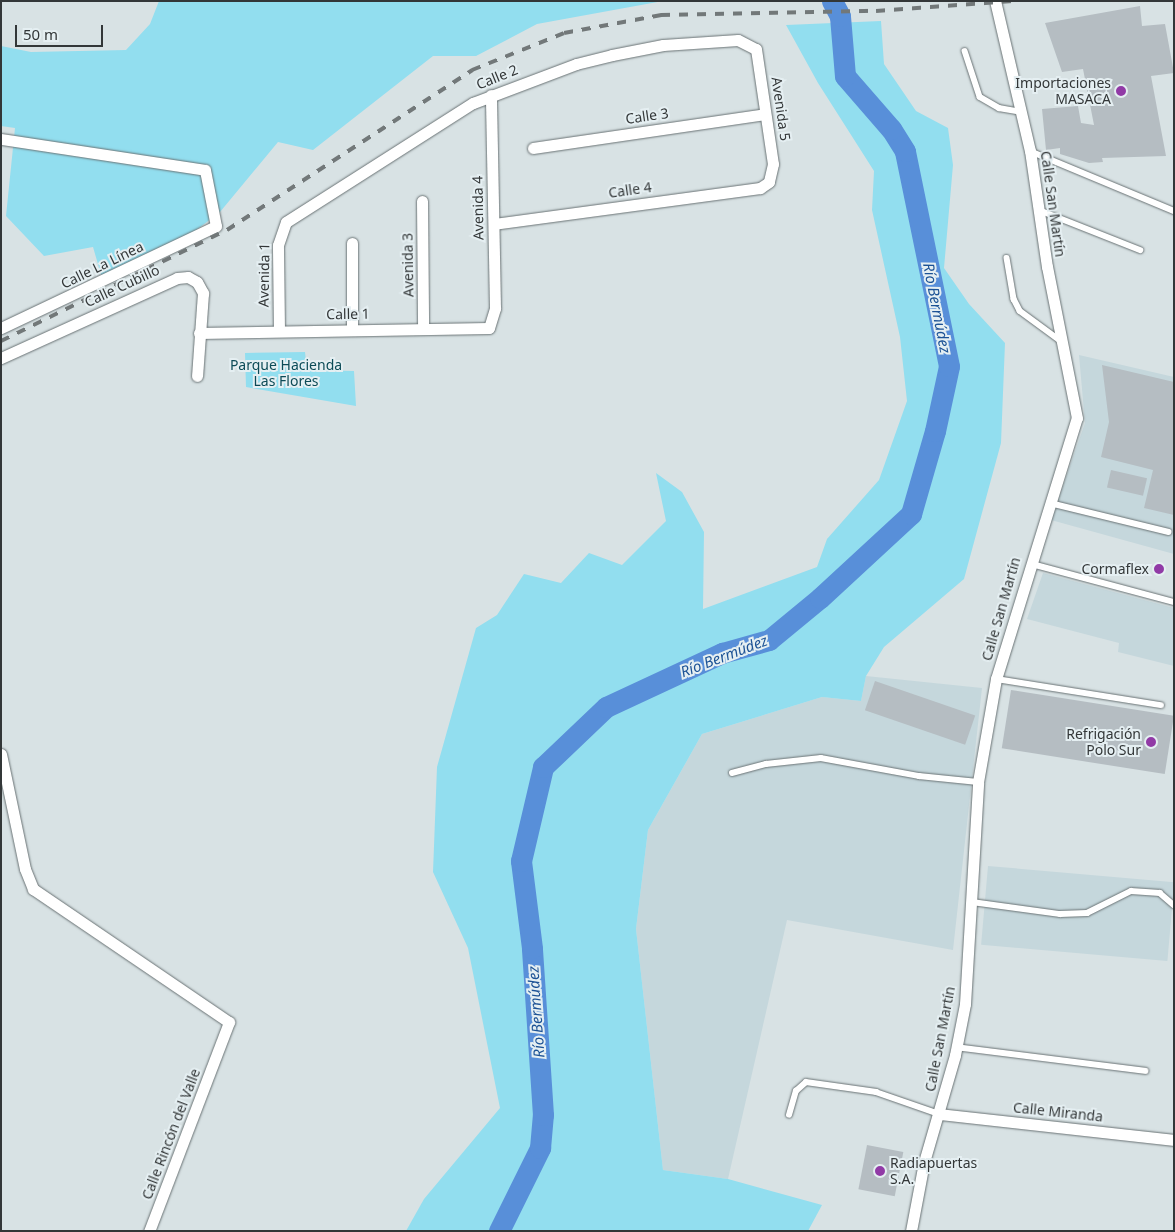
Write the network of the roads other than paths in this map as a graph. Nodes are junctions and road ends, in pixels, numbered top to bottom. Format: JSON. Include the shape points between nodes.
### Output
{"nodes":[{"id":1,"x":995,"y":1,"type":"edge"},
{"id":2,"x":748,"y":43,"type":"joint"},
{"id":3,"x":965,"y":51,"type":"dead end"},
{"id":4,"x":491,"y":95,"type":"junction"},
{"id":5,"x":1021,"y":112,"type":"junction"},
{"id":6,"x":765,"y":114,"type":"junction"},
{"id":7,"x":1,"y":139,"type":"edge"},
{"id":8,"x":533,"y":148,"type":"dead end"},
{"id":9,"x":1030,"y":152,"type":"junction"},
{"id":10,"x":769,"y":182,"type":"joint"},
{"id":11,"x":422,"y":201,"type":"dead end"},
{"id":12,"x":1038,"y":210,"type":"junction"},
{"id":13,"x":1174,"y":211,"type":"edge"},
{"id":14,"x":286,"y":222,"type":"joint"},
{"id":15,"x":494,"y":224,"type":"junction"},
{"id":16,"x":352,"y":243,"type":"dead end"},
{"id":17,"x":1140,"y":250,"type":"dead end"},
{"id":18,"x":1007,"y":258,"type":"dead end"},
{"id":19,"x":493,"y":320,"type":"joint"},
{"id":20,"x":1,"y":328,"type":"edge"},
{"id":21,"x":352,"y":328,"type":"junction"},
{"id":22,"x":423,"y":328,"type":"junction"},
{"id":23,"x":279,"y":331,"type":"junction"},
{"id":24,"x":199,"y":333,"type":"junction"},
{"id":25,"x":1063,"y":342,"type":"junction"},
{"id":26,"x":1,"y":358,"type":"edge"},
{"id":27,"x":196,"y":376,"type":"dead end"},
{"id":28,"x":1048,"y":502,"type":"junction"},
{"id":29,"x":1169,"y":532,"type":"dead end"},
{"id":30,"x":1030,"y":563,"type":"junction"},
{"id":31,"x":1174,"y":602,"type":"edge"},
{"id":32,"x":996,"y":679,"type":"junction"},
{"id":33,"x":1161,"y":704,"type":"dead end"},
{"id":34,"x":1,"y":754,"type":"edge"},
{"id":35,"x":732,"y":773,"type":"dead end"},
{"id":36,"x":978,"y":782,"type":"junction"},
{"id":37,"x":972,"y":902,"type":"junction"},
{"id":38,"x":1174,"y":905,"type":"edge"},
{"id":39,"x":956,"y":1047,"type":"junction"},
{"id":40,"x":1145,"y":1071,"type":"dead end"},
{"id":41,"x":789,"y":1114,"type":"dead end"},
{"id":42,"x":939,"y":1114,"type":"junction"},
{"id":43,"x":1174,"y":1140,"type":"edge"},
{"id":44,"x":149,"y":1231,"type":"edge"},
{"id":45,"x":911,"y":1231,"type":"edge"}],
"edges":[{"from":1,"to":5,"type":"street","name":"Calle San Martín"},
{"from":2,"to":4,"type":"street","name":"Calle 2","via":[[738,40],[663,45],[612,54]]},
{"from":2,"to":6,"type":"street","name":"Avenida 5","via":[[756,49],[759,58]]},
{"from":3,"to":5,"type":"lane","via":[[980,97],[998,108]]},
{"from":4,"to":14,"type":"street","name":"Calle 2","via":[[473,103]]},
{"from":4,"to":15,"type":"street","name":"Avenida 4"},
{"from":5,"to":9,"type":"street","name":"Calle San Martín"},
{"from":6,"to":8,"type":"street","name":"Calle 3"},
{"from":6,"to":10,"type":"street","name":"Avenida 5","via":[[773,164]]},
{"from":7,"to":20,"type":"street","name":"Calle La Línea","via":[[205,170],[216,226]]},
{"from":9,"to":12,"type":"street","name":"Calle San Martín"},
{"from":9,"to":13,"type":"lane"},
{"from":10,"to":15,"type":"street","name":"Calle 4","via":[[760,188]]},
{"from":11,"to":22,"type":"street","name":"Avenida 3"},
{"from":12,"to":17,"type":"lane"},
{"from":12,"to":25,"type":"street","name":"Calle San Martín"},
{"from":14,"to":23,"type":"street","name":"Avenida 1","via":[[278,245]]},
{"from":15,"to":19,"type":"street","name":"Avenida 4"},
{"from":16,"to":21,"type":"street"},
{"from":18,"to":25,"type":"lane","via":[[1014,299],[1020,311]]},
{"from":19,"to":22,"type":"street","name":"Calle 1","via":[[489,328],[479,330]]},
{"from":21,"to":22,"type":"street","name":"Calle 1"},
{"from":21,"to":23,"type":"street","name":"Calle 1"},
{"from":23,"to":24,"type":"street","name":"Calle 1"},
{"from":24,"to":26,"type":"street","name":"Calle Cubillo","via":[[203,293],[197,282],[188,277],[177,278]]},
{"from":24,"to":27,"type":"street","name":"Calle Cubillo"},
{"from":25,"to":28,"type":"street","name":"Calle San Martín","via":[[1077,418]]},
{"from":28,"to":29,"type":"lane"},
{"from":28,"to":30,"type":"street","name":"Calle San Martín"},
{"from":30,"to":31,"type":"lane"},
{"from":30,"to":32,"type":"street","name":"Calle San Martín"},
{"from":32,"to":33,"type":"lane"},
{"from":32,"to":36,"type":"street","name":"Calle San Martín"},
{"from":34,"to":44,"type":"street","name":"Calle Rincón del Valle","via":[[25,868],[33,889],[229,1022]]},
{"from":35,"to":36,"type":"lane","via":[[766,764],[820,758],[920,776]]},
{"from":36,"to":37,"type":"street","name":"Calle San Martín"},
{"from":37,"to":38,"type":"lane","via":[[1060,914],[1087,913],[1131,891],[1160,893]]},
{"from":37,"to":39,"type":"street","name":"Calle San Martín","via":[[965,1004]]},
{"from":39,"to":40,"type":"lane"},
{"from":39,"to":42,"type":"street","name":"Calle San Martín"},
{"from":41,"to":42,"type":"lane","via":[[796,1091],[806,1082],[876,1092]]},
{"from":42,"to":43,"type":"street","name":"Calle Miranda"},
{"from":42,"to":45,"type":"street","name":"Calle San Martín","via":[[924,1162]]}]}
